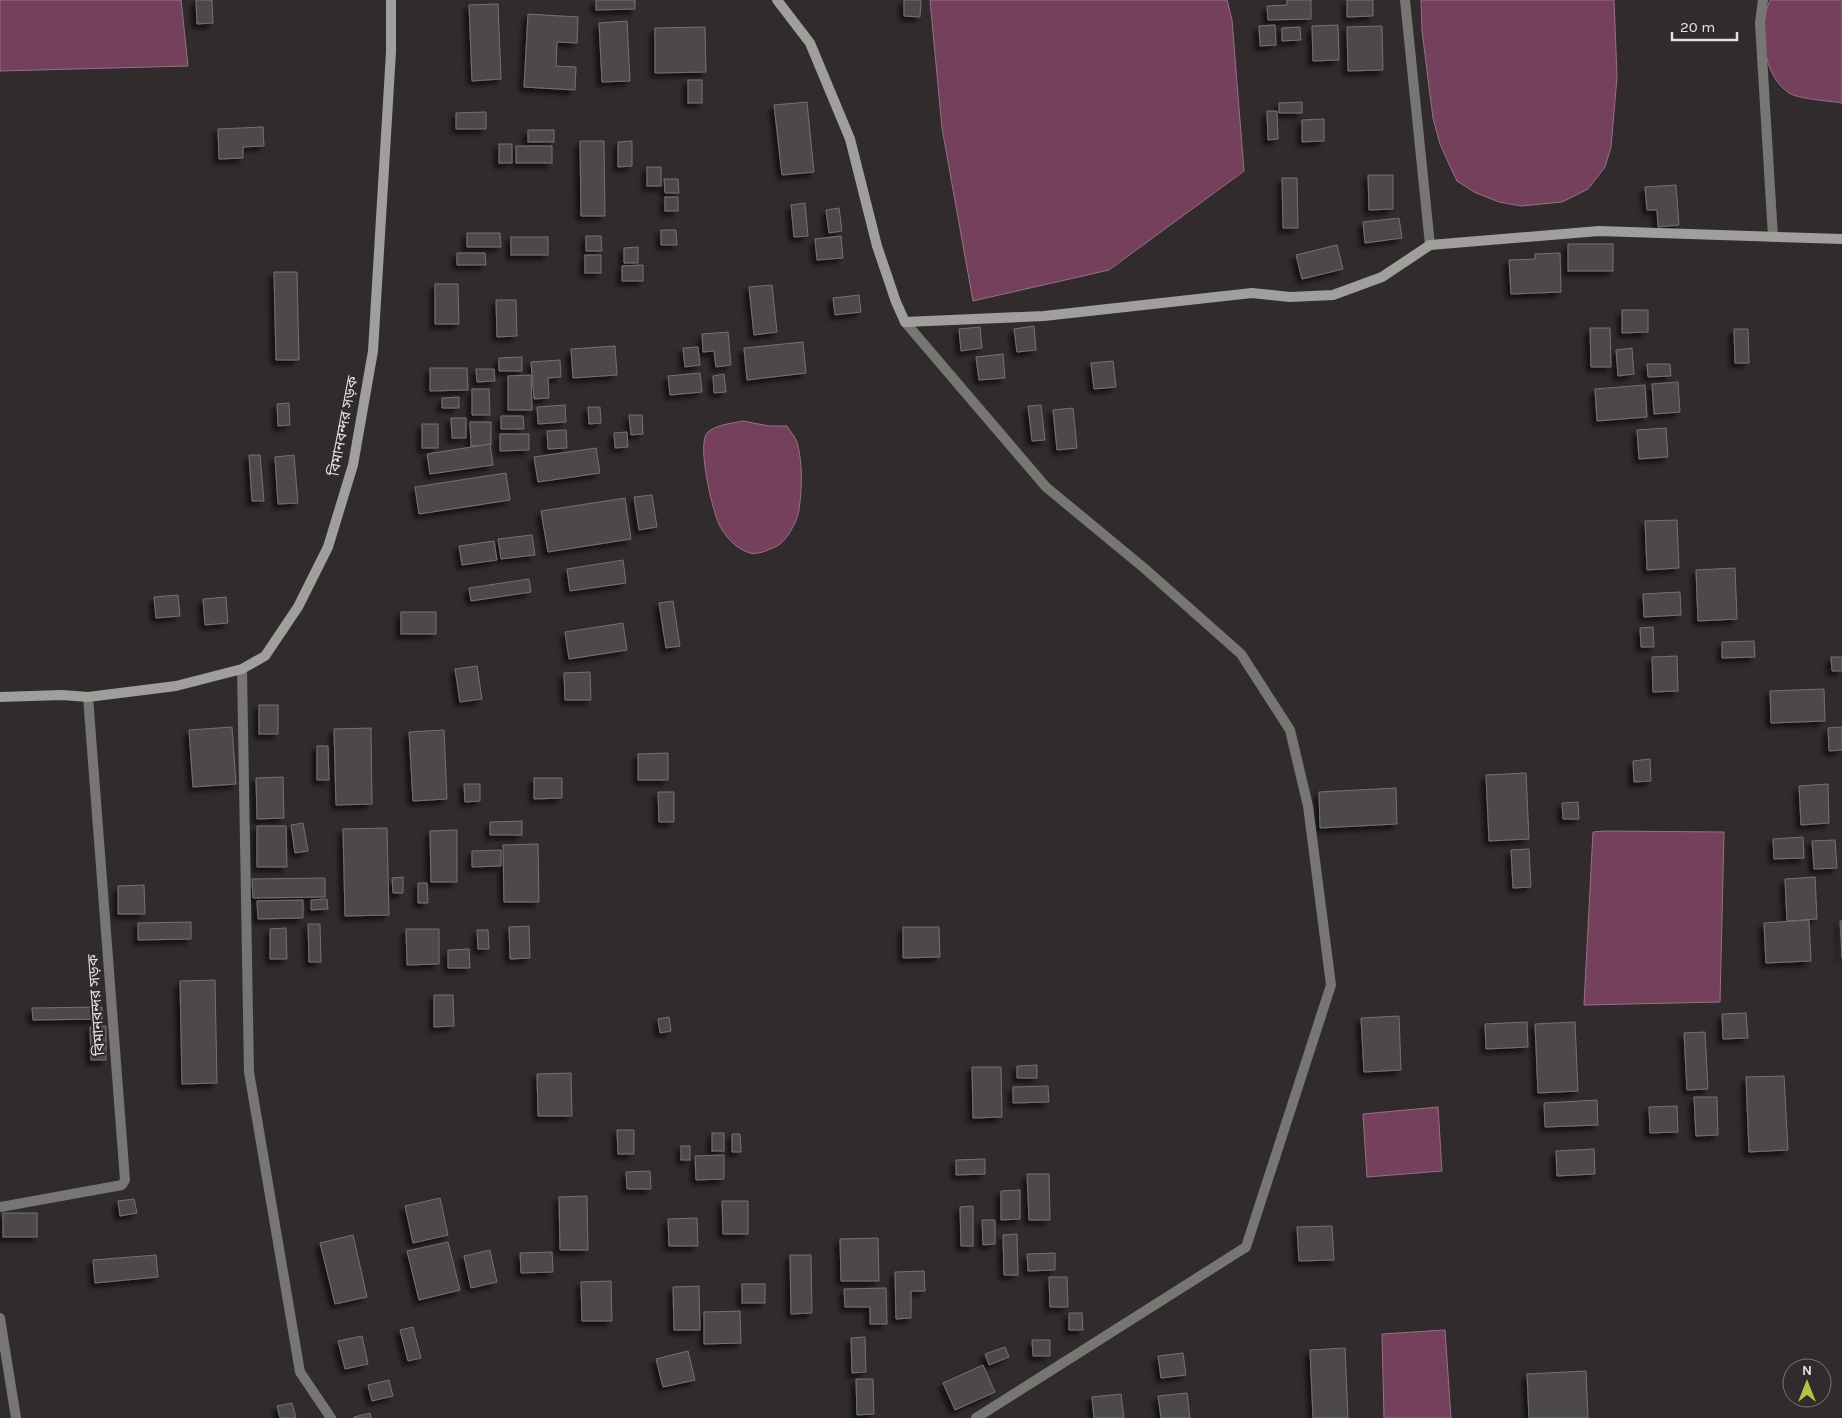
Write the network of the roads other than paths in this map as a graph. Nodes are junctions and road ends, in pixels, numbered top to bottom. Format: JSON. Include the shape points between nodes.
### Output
{"nodes":[{"id":1,"x":391,"y":0,"type":"edge"},
{"id":2,"x":777,"y":0,"type":"edge"},
{"id":3,"x":1405,"y":0,"type":"edge"},
{"id":4,"x":1763,"y":0,"type":"edge"},
{"id":5,"x":1773,"y":237,"type":"junction"},
{"id":6,"x":1842,"y":239,"type":"edge"},
{"id":7,"x":1430,"y":245,"type":"junction"},
{"id":8,"x":905,"y":322,"type":"junction"},
{"id":9,"x":242,"y":669,"type":"junction"},
{"id":10,"x":0,"y":697,"type":"edge"},
{"id":11,"x":88,"y":697,"type":"junction"},
{"id":12,"x":0,"y":1207,"type":"edge"},
{"id":13,"x":0,"y":1318,"type":"edge"},
{"id":14,"x":16,"y":1418,"type":"edge"},
{"id":15,"x":331,"y":1418,"type":"edge"},
{"id":16,"x":976,"y":1418,"type":"edge"}],
"edges":[{"from":1,"to":9,"type":"main road","name":"বিমানবন্দর সড়ক","via":[[391,52],[373,351],[353,465],[328,547],[298,607],[265,656]]},
{"from":2,"to":8,"type":"main road","via":[[810,43],[850,139],[877,246]]},
{"from":3,"to":7,"type":"street"},
{"from":4,"to":5,"type":"street","via":[[1760,23]]},
{"from":5,"to":6,"type":"main road"},
{"from":5,"to":7,"type":"main road","via":[[1599,231]]},
{"from":7,"to":8,"type":"main road","via":[[1382,277],[1333,295],[1290,297],[1252,293],[1044,316]]},
{"from":8,"to":16,"type":"street","via":[[1046,487],[1241,654],[1290,730],[1308,806],[1330,985],[1246,1247]]},
{"from":9,"to":11,"type":"main road","name":"বিমানবন্দর সড়ক","via":[[176,686]]},
{"from":9,"to":15,"type":"street","via":[[249,1072],[300,1372]]},
{"from":10,"to":11,"type":"main road","name":"বিমানবন্দর সড়ক","via":[[62,694]]},
{"from":11,"to":12,"type":"street","name":"বিমানবন্দর সড়ক","via":[[125,1180],[122,1185]]},
{"from":13,"to":14,"type":"street"}]}
